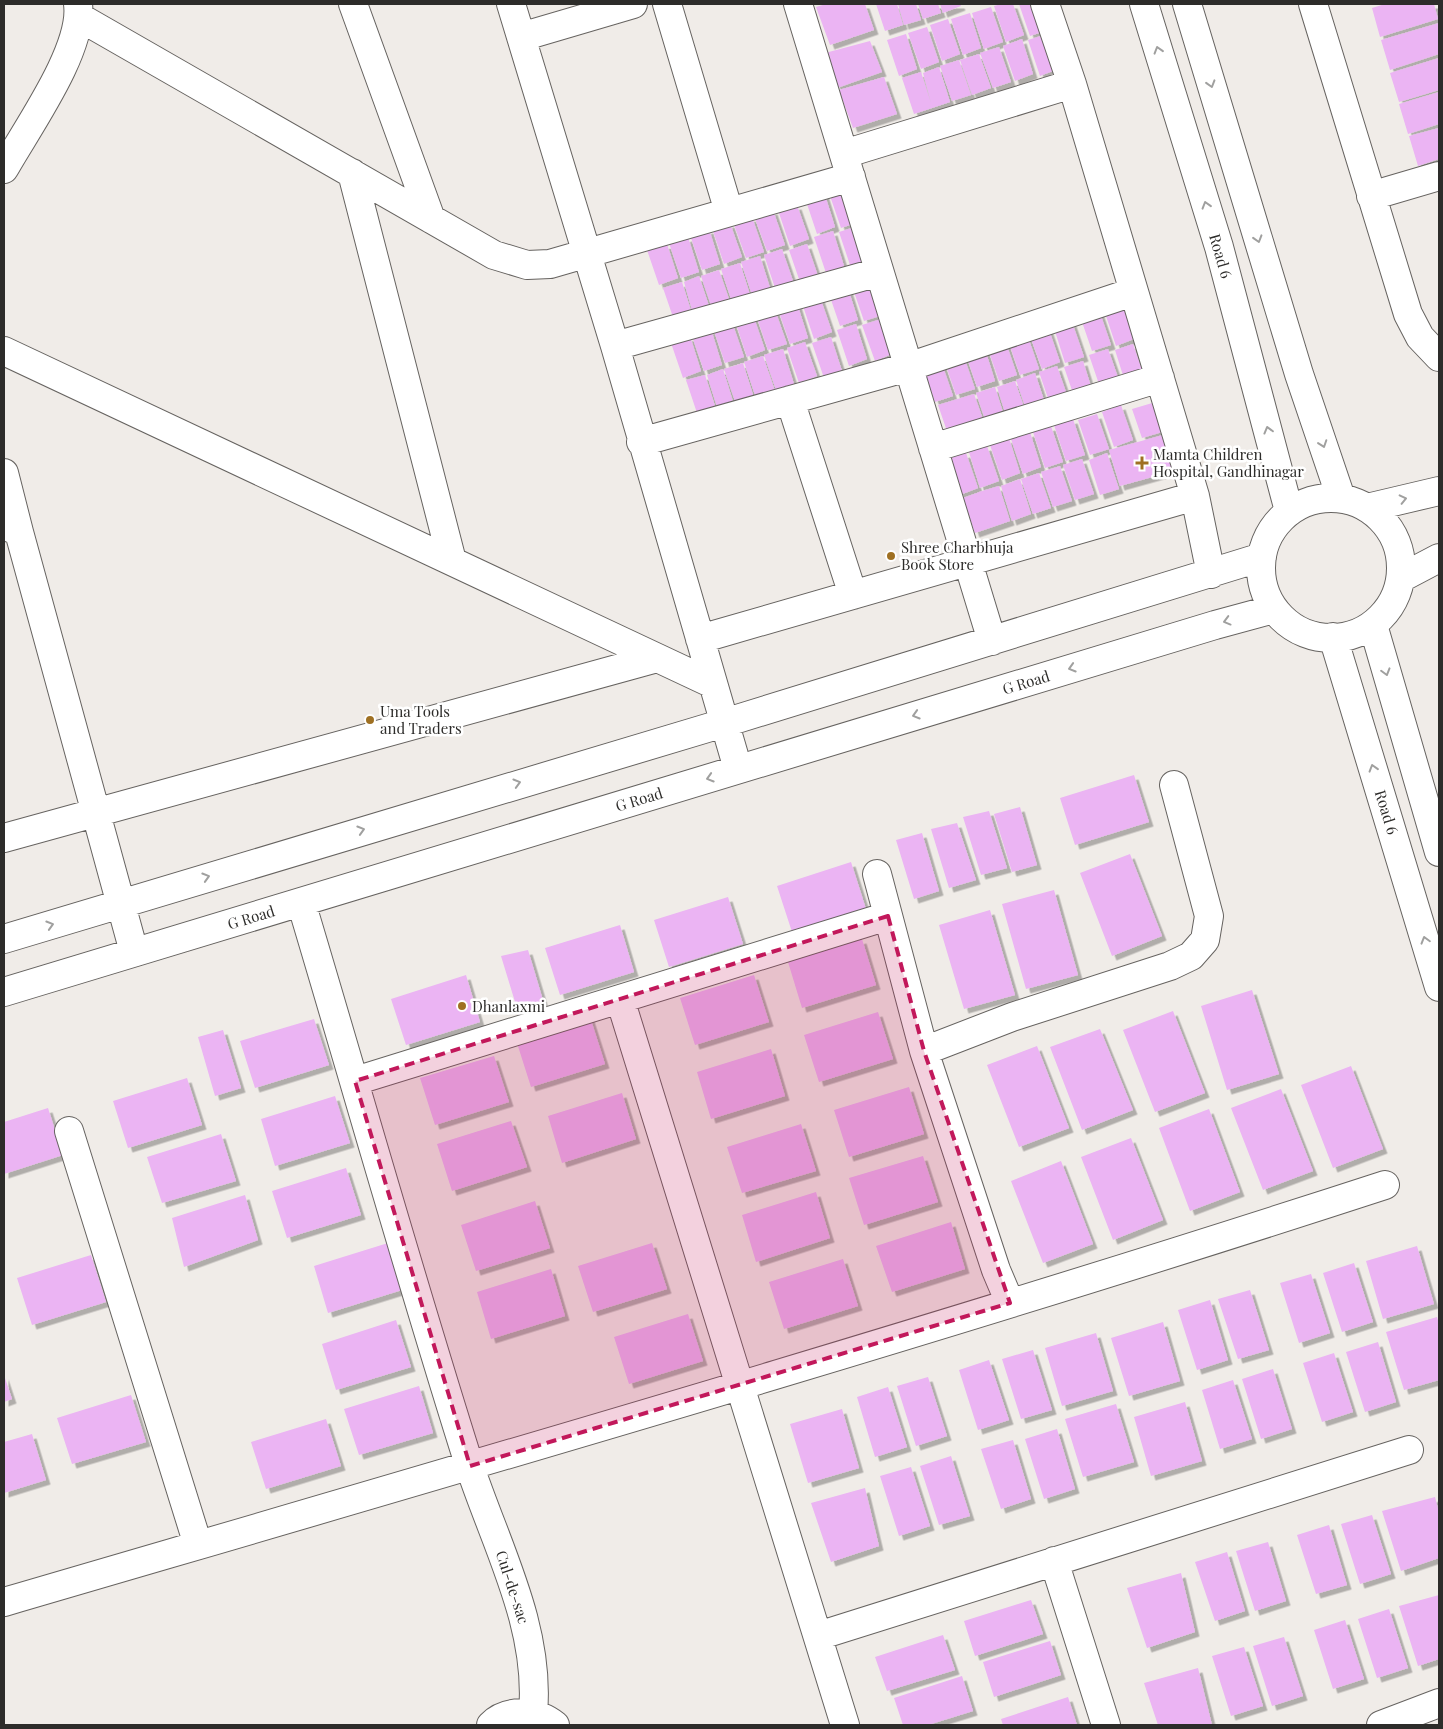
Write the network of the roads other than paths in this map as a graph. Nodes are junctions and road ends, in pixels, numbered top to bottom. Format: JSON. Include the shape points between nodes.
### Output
{"nodes":[{"id":1,"x":353,"y":4,"type":"edge"},
{"id":2,"x":512,"y":4,"type":"edge"},
{"id":3,"x":634,"y":4,"type":"edge"},
{"id":4,"x":666,"y":4,"type":"edge"},
{"id":5,"x":798,"y":4,"type":"edge"},
{"id":6,"x":1045,"y":4,"type":"edge"},
{"id":7,"x":1144,"y":4,"type":"edge"},
{"id":8,"x":1187,"y":4,"type":"edge"},
{"id":9,"x":1313,"y":4,"type":"edge"},
{"id":10,"x":79,"y":10,"type":"edge"},
{"id":11,"x":521,"y":37,"type":"junction"},
{"id":12,"x":1072,"y":84,"type":"junction"},
{"id":13,"x":847,"y":166,"type":"junction"},
{"id":14,"x":4,"y":169,"type":"edge"},
{"id":15,"x":352,"y":173,"type":"junction"},
{"id":16,"x":1439,"y":176,"type":"edge"},
{"id":17,"x":1372,"y":196,"type":"junction"},
{"id":18,"x":729,"y":212,"type":"junction"},
{"id":19,"x":431,"y":219,"type":"junction"},
{"id":20,"x":585,"y":253,"type":"junction"},
{"id":21,"x":879,"y":272,"type":"junction"},
{"id":22,"x":1133,"y":292,"type":"junction"},
{"id":23,"x":615,"y":346,"type":"junction"},
{"id":24,"x":4,"y":350,"type":"edge"},
{"id":25,"x":1439,"y":357,"type":"edge"},
{"id":26,"x":908,"y":367,"type":"junction"},
{"id":27,"x":1160,"y":378,"type":"junction"},
{"id":28,"x":790,"y":400,"type":"junction"},
{"id":29,"x":642,"y":442,"type":"junction"},
{"id":30,"x":933,"y":448,"type":"junction"},
{"id":31,"x":4,"y":473,"type":"edge"},
{"id":32,"x":1439,"y":491,"type":"edge"},
{"id":33,"x":1195,"y":496,"type":"junction"},
{"id":34,"x":1341,"y":498,"type":"junction"},
{"id":35,"x":1367,"y":508,"type":"junction"},
{"id":36,"x":1289,"y":510,"type":"junction"},
{"id":37,"x":11,"y":528,"type":"edge"},
{"id":38,"x":1262,"y":557,"type":"junction"},
{"id":39,"x":1439,"y":558,"type":"edge"},
{"id":40,"x":452,"y":561,"type":"junction"},
{"id":41,"x":967,"y":561,"type":"junction"},
{"id":42,"x":1211,"y":574,"type":"junction"},
{"id":43,"x":1401,"y":578,"type":"junction"},
{"id":44,"x":852,"y":595,"type":"junction"},
{"id":45,"x":1274,"y":609,"type":"junction"},
{"id":46,"x":1373,"y":625,"type":"junction"},
{"id":47,"x":1333,"y":637,"type":"junction"},
{"id":48,"x":700,"y":640,"type":"junction"},
{"id":49,"x":992,"y":641,"type":"junction"},
{"id":50,"x":657,"y":658,"type":"junction"},
{"id":51,"x":712,"y":684,"type":"junction"},
{"id":52,"x":724,"y":723,"type":"junction"},
{"id":53,"x":738,"y":769,"type":"junction"},
{"id":54,"x":1174,"y":785,"type":"dead end"},
{"id":55,"x":95,"y":812,"type":"junction"},
{"id":56,"x":4,"y":838,"type":"edge"},
{"id":57,"x":1439,"y":852,"type":"edge"},
{"id":58,"x":877,"y":874,"type":"dead end"},
{"id":59,"x":301,"y":902,"type":"junction"},
{"id":60,"x":120,"y":903,"type":"junction"},
{"id":61,"x":888,"y":916,"type":"junction"},
{"id":62,"x":4,"y":939,"type":"edge"},
{"id":63,"x":134,"y":952,"type":"junction"},
{"id":64,"x":1439,"y":987,"type":"edge"},
{"id":65,"x":4,"y":992,"type":"edge"},
{"id":66,"x":620,"y":999,"type":"junction"},
{"id":67,"x":924,"y":1051,"type":"junction"},
{"id":68,"x":355,"y":1081,"type":"junction"},
{"id":69,"x":69,"y":1131,"type":"dead end"},
{"id":70,"x":1385,"y":1186,"type":"dead end"},
{"id":71,"x":1010,"y":1303,"type":"junction"},
{"id":72,"x":740,"y":1385,"type":"junction"},
{"id":73,"x":1409,"y":1450,"type":"dead end"},
{"id":74,"x":470,"y":1466,"type":"junction"},
{"id":75,"x":198,"y":1545,"type":"junction"},
{"id":76,"x":1054,"y":1561,"type":"junction"},
{"id":77,"x":4,"y":1602,"type":"edge"},
{"id":78,"x":818,"y":1636,"type":"junction"},
{"id":79,"x":1439,"y":1704,"type":"edge"},
{"id":80,"x":544,"y":1719,"type":"edge"},
{"id":81,"x":491,"y":1725,"type":"edge"},
{"id":82,"x":845,"y":1725,"type":"edge"},
{"id":83,"x":1106,"y":1725,"type":"edge"},
{"id":84,"x":1381,"y":1725,"type":"edge"}],
"edges":[{"from":1,"to":19,"type":"street"},
{"from":2,"to":11,"type":"street"},
{"from":3,"to":11,"type":"street"},
{"from":4,"to":18,"type":"street"},
{"from":5,"to":13,"type":"street"},
{"from":6,"to":12,"type":"street"},
{"from":36,"to":7,"type":"street","name":"Road 6","one_way":true,"via":[[1219,247]]},
{"from":8,"to":34,"type":"street","one_way":true,"via":[[1299,374]]},
{"from":9,"to":17,"type":"street"},
{"from":10,"to":14,"type":"street","via":[[70,54]]},
{"from":10,"to":15,"type":"street"},
{"from":11,"to":20,"type":"street"},
{"from":12,"to":13,"type":"street"},
{"from":12,"to":22,"type":"street"},
{"from":13,"to":18,"type":"street"},
{"from":13,"to":21,"type":"street"},
{"from":15,"to":19,"type":"street"},
{"from":15,"to":40,"type":"street"},
{"from":16,"to":17,"type":"street"},
{"from":17,"to":25,"type":"street","via":[[1408,314],[1420,337]]},
{"from":18,"to":20,"type":"street"},
{"from":19,"to":20,"type":"street","via":[[494,255],[527,264],[550,264]]},
{"from":20,"to":23,"type":"street"},
{"from":21,"to":23,"type":"street"},
{"from":21,"to":26,"type":"street"},
{"from":22,"to":26,"type":"street"},
{"from":22,"to":27,"type":"street"},
{"from":23,"to":29,"type":"street"},
{"from":24,"to":40,"type":"street"},
{"from":26,"to":28,"type":"street"},
{"from":26,"to":30,"type":"street"},
{"from":27,"to":30,"type":"street"},
{"from":27,"to":33,"type":"street"},
{"from":28,"to":29,"type":"street"},
{"from":28,"to":44,"type":"street"},
{"from":29,"to":48,"type":"street"},
{"from":30,"to":41,"type":"street"},
{"from":31,"to":37,"type":"street"},
{"from":35,"to":32,"type":"street","one_way":true},
{"from":33,"to":41,"type":"street"},
{"from":33,"to":42,"type":"street"},
{"from":34,"to":35,"type":"street"},
{"from":34,"to":36,"type":"street","via":[[1314,499]]},
{"from":35,"to":43,"type":"street","via":[[1388,526],[1392,534],[1400,551]]},
{"from":36,"to":38,"type":"street","via":[[1271,531]]},
{"from":37,"to":55,"type":"street"},
{"from":38,"to":42,"type":"street"},
{"from":38,"to":45,"type":"street","via":[[1263,584]]},
{"from":39,"to":43,"type":"street"},
{"from":40,"to":50,"type":"street"},
{"from":41,"to":44,"type":"street"},
{"from":41,"to":49,"type":"street"},
{"from":42,"to":49,"type":"street"},
{"from":43,"to":46,"type":"street","via":[[1392,604]]},
{"from":44,"to":48,"type":"street"},
{"from":45,"to":47,"type":"street","via":[[1295,628],[1321,637]]},
{"from":45,"to":53,"type":"street","name":"G Road","one_way":true},
{"from":46,"to":47,"type":"street","via":[[1348,636]]},
{"from":46,"to":57,"type":"street","one_way":true},
{"from":64,"to":47,"type":"street","name":"Road 6","one_way":true},
{"from":48,"to":51,"type":"street"},
{"from":49,"to":52,"type":"street"},
{"from":50,"to":51,"type":"street"},
{"from":50,"to":55,"type":"street"},
{"from":51,"to":52,"type":"street"},
{"from":52,"to":53,"type":"street"},
{"from":60,"to":52,"type":"street","one_way":true},
{"from":53,"to":59,"type":"street","name":"G Road","one_way":true},
{"from":54,"to":67,"type":"street","via":[[1209,916],[1205,940],[1191,956],[1170,966],[1012,1017]]},
{"from":55,"to":56,"type":"street"},
{"from":55,"to":60,"type":"street"},
{"from":58,"to":61,"type":"street"},
{"from":59,"to":63,"type":"street","name":"G Road"},
{"from":59,"to":68,"type":"street","name":"Cul-de-sac"},
{"from":62,"to":60,"type":"street","one_way":true},
{"from":60,"to":63,"type":"street"},
{"from":61,"to":66,"type":"street"},
{"from":61,"to":67,"type":"street"},
{"from":63,"to":65,"type":"street","name":"G Road"},
{"from":66,"to":68,"type":"street"},
{"from":66,"to":72,"type":"street"},
{"from":67,"to":71,"type":"street","via":[[996,1270]]},
{"from":68,"to":74,"type":"street","name":"Cul-de-sac"},
{"from":69,"to":75,"type":"street"},
{"from":70,"to":71,"type":"street"},
{"from":71,"to":72,"type":"street"},
{"from":72,"to":74,"type":"street"},
{"from":72,"to":78,"type":"street"},
{"from":73,"to":76,"type":"street"},
{"from":74,"to":75,"type":"street"},
{"from":74,"to":80,"type":"street","name":"Cul-de-sac","via":[[526,1628],[534,1695]]},
{"from":75,"to":77,"type":"street"},
{"from":76,"to":78,"type":"street"},
{"from":76,"to":83,"type":"street"},
{"from":78,"to":82,"type":"street"},
{"from":79,"to":84,"type":"street"},
{"from":80,"to":81,"type":"street","name":"Cul-de-sac","via":[[498,1717]]}]}
